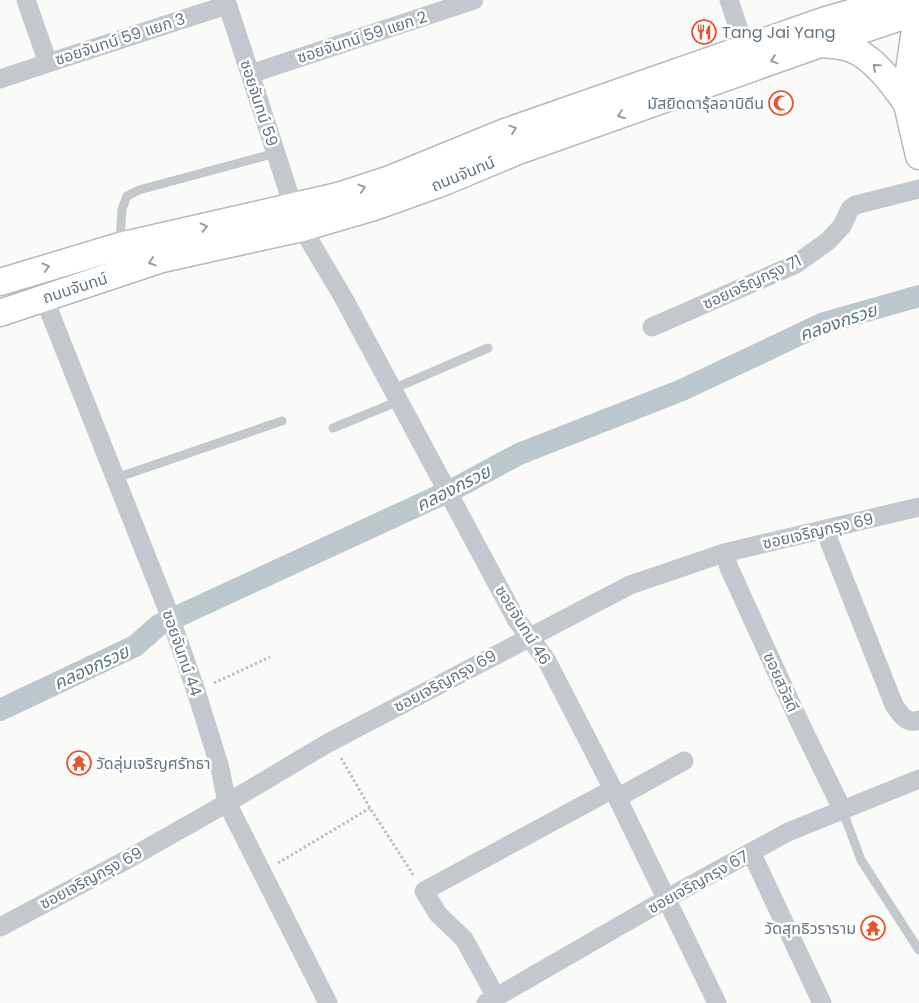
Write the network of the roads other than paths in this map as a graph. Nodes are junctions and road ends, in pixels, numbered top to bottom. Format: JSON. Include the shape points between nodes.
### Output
{"nodes":[{"id":1,"x":26,"y":0,"type":"edge"},
{"id":2,"x":474,"y":0,"type":"edge"},
{"id":3,"x":728,"y":0,"type":"edge"},
{"id":4,"x":865,"y":0,"type":"edge"},
{"id":5,"x":896,"y":0,"type":"edge"},
{"id":6,"x":226,"y":2,"type":"edge"},
{"id":7,"x":919,"y":3,"type":"edge"},
{"id":8,"x":919,"y":11,"type":"edge"},
{"id":9,"x":823,"y":32,"type":"junction"},
{"id":10,"x":745,"y":48,"type":"junction"},
{"id":11,"x":48,"y":63,"type":"junction"},
{"id":12,"x":250,"y":74,"type":"junction"},
{"id":13,"x":0,"y":79,"type":"edge"},
{"id":14,"x":907,"y":104,"type":"junction"},
{"id":15,"x":918,"y":142,"type":"edge"},
{"id":16,"x":276,"y":153,"type":"junction"},
{"id":17,"x":919,"y":189,"type":"edge"},
{"id":18,"x":298,"y":217,"type":"junction"},
{"id":19,"x":120,"y":246,"type":"junction"},
{"id":20,"x":0,"y":282,"type":"edge"},
{"id":21,"x":44,"y":298,"type":"junction"},
{"id":22,"x":0,"y":312,"type":"edge"},
{"id":23,"x":652,"y":327,"type":"dead end"},
{"id":24,"x":488,"y":348,"type":"dead end"},
{"id":25,"x":396,"y":395,"type":"junction"},
{"id":26,"x":282,"y":421,"type":"dead end"},
{"id":27,"x":333,"y":428,"type":"dead end"},
{"id":28,"x":116,"y":478,"type":"junction"},
{"id":29,"x":919,"y":507,"type":"edge"},
{"id":30,"x":828,"y":529,"type":"junction"},
{"id":31,"x":724,"y":553,"type":"junction"},
{"id":32,"x":530,"y":636,"type":"junction"},
{"id":33,"x":919,"y":720,"type":"edge"},
{"id":34,"x":684,"y":761,"type":"dead end"},
{"id":35,"x":919,"y":779,"type":"edge"},
{"id":36,"x":615,"y":794,"type":"junction"},
{"id":37,"x":227,"y":803,"type":"junction"},
{"id":38,"x":842,"y":809,"type":"junction"},
{"id":39,"x":751,"y":852,"type":"junction"},
{"id":40,"x":666,"y":900,"type":"junction"},
{"id":41,"x":0,"y":927,"type":"edge"},
{"id":42,"x":919,"y":950,"type":"edge"},
{"id":43,"x":498,"y":999,"type":"edge"},
{"id":44,"x":328,"y":1003,"type":"edge"},
{"id":45,"x":717,"y":1003,"type":"edge"},
{"id":46,"x":822,"y":1003,"type":"edge"}],
"edges":[{"from":1,"to":11,"type":"street","name":"ซอยจันทน์ 59 แยก 3"},
{"from":2,"to":12,"type":"street","name":"ซอยจันทน์ 59 แยก 2"},
{"from":3,"to":10,"type":"street"},
{"from":4,"to":9,"type":"main road"},
{"from":5,"to":9,"type":"main road","name":"ถนนจันทน์"},
{"from":6,"to":11,"type":"street","name":"ซอยจันทน์ 59 แยก 3"},
{"from":6,"to":12,"type":"street","name":"ซอยจันทน์ 59"},
{"from":7,"to":8,"type":"main road"},
{"from":8,"to":9,"type":"main road","name":"ถนนจันทน์"},
{"from":8,"to":14,"type":"main road","via":[[907,84]]},
{"from":9,"to":10,"type":"main road","name":"ถนนจันทน์"},
{"from":14,"to":9,"type":"main road","one_way":true,"via":[[892,82],[866,58]]},
{"from":9,"to":18,"type":"main road","name":"ถนนจันทน์","one_way":true,"via":[[374,207]]},
{"from":18,"to":10,"type":"main road","name":"ถนนจันทน์","one_way":true,"via":[[338,196],[390,179],[505,132]]},
{"from":11,"to":13,"type":"street"},
{"from":12,"to":16,"type":"street","name":"ซอยจันทน์ 59"},
{"from":14,"to":15,"type":"main road"},
{"from":16,"to":18,"type":"street","name":"ซอยจันทน์ 59"},
{"from":16,"to":19,"type":"lane","via":[[127,196],[122,209]]},
{"from":17,"to":23,"type":"street","name":"ซอยเจริญกรุง 71","via":[[855,205],[828,241],[796,264]]},
{"from":19,"to":18,"type":"main road","name":"ถนนจันทน์","one_way":true},
{"from":18,"to":21,"type":"main road","name":"ถนนจันทน์","one_way":true},
{"from":18,"to":25,"type":"street","name":"ซอยจันทน์ 46"},
{"from":20,"to":19,"type":"main road","name":"ถนนจันทน์","one_way":true},
{"from":21,"to":22,"type":"main road","name":"ถนนจันทน์"},
{"from":21,"to":28,"type":"street","name":"ซอยจันทน์ 44"},
{"from":24,"to":25,"type":"lane"},
{"from":25,"to":27,"type":"lane"},
{"from":25,"to":32,"type":"street","name":"ซอยจันทน์ 46","via":[[516,619]]},
{"from":26,"to":28,"type":"lane"},
{"from":28,"to":37,"type":"street","name":"ซอยจันทน์ 44","via":[[196,691],[220,768]]},
{"from":29,"to":30,"type":"street","name":"ซอยเจริญกรุง 69"},
{"from":30,"to":31,"type":"street","name":"ซอยเจริญกรุง 69"},
{"from":30,"to":33,"type":"street","via":[[829,541],[894,705],[907,720]]},
{"from":31,"to":32,"type":"street","name":"ซอยเจริญกรุง 69","via":[[630,585]]},
{"from":31,"to":38,"type":"street","name":"ซอยสวัสดี"},
{"from":32,"to":36,"type":"street","name":"ซอยจันทน์ 46","via":[[547,661]]},
{"from":32,"to":37,"type":"street","name":"ซอยเจริญกรุง 69","via":[[328,743]]},
{"from":34,"to":36,"type":"street"},
{"from":35,"to":38,"type":"street","name":"ซอยเจริญกรุง 67"},
{"from":36,"to":40,"type":"street","name":"ซอยจันทน์ 46"},
{"from":36,"to":43,"type":"street","via":[[424,892],[438,914],[464,939]]},
{"from":37,"to":41,"type":"street","name":"ซอยเจริญกรุง 69"},
{"from":37,"to":44,"type":"street","name":"ซอยจันทน์ 44"},
{"from":38,"to":39,"type":"street","name":"ซอยเจริญกรุง 67"},
{"from":38,"to":42,"type":"lane","via":[[861,860]]},
{"from":39,"to":40,"type":"street","name":"ซอยเจริญกรุง 67"},
{"from":39,"to":46,"type":"street"},
{"from":40,"to":43,"type":"street","name":"ซอยเจริญกรุง 67"},
{"from":40,"to":45,"type":"street","name":"ซอยจันทน์ 46"}]}
